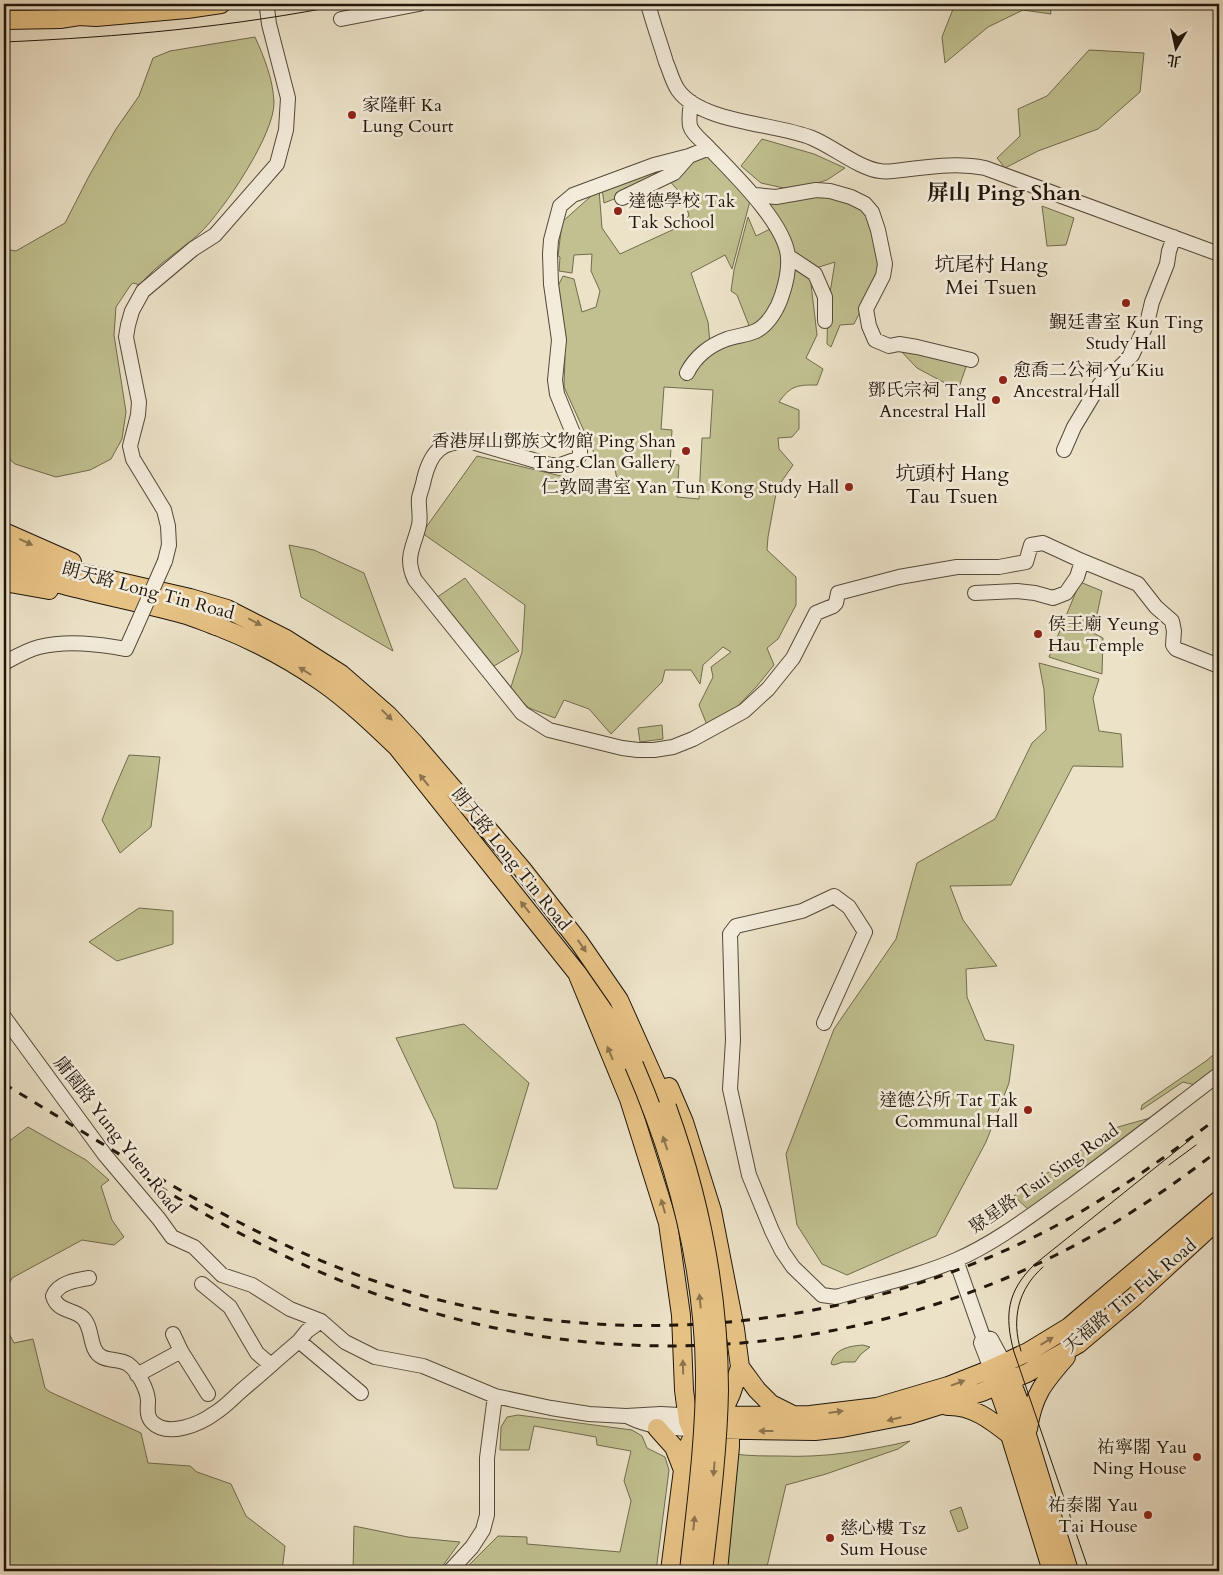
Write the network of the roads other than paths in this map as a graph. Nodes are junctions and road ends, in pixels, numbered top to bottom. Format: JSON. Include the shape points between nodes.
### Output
{"nodes":[{"id":1,"x":221,"y":4,"type":"edge"},
{"id":2,"x":419,"y":4,"type":"edge"},
{"id":3,"x":648,"y":4,"type":"edge"},
{"id":4,"x":267,"y":5,"type":"edge"},
{"id":5,"x":341,"y":19,"type":"dead end"},
{"id":6,"x":4,"y":20,"type":"edge"},
{"id":7,"x":691,"y":102,"type":"junction"},
{"id":8,"x":709,"y":148,"type":"junction"},
{"id":9,"x":689,"y":156,"type":"junction"},
{"id":10,"x":755,"y":195,"type":"junction"},
{"id":11,"x":622,"y":198,"type":"dead end"},
{"id":12,"x":1174,"y":237,"type":"junction"},
{"id":13,"x":1219,"y":254,"type":"edge"},
{"id":14,"x":788,"y":256,"type":"junction"},
{"id":15,"x":825,"y":321,"type":"dead end"},
{"id":16,"x":971,"y":360,"type":"dead end"},
{"id":17,"x":688,"y":373,"type":"dead end"},
{"id":18,"x":1064,"y":450,"type":"dead end"},
{"id":19,"x":4,"y":532,"type":"edge"},
{"id":20,"x":4,"y":552,"type":"edge"},
{"id":21,"x":1082,"y":562,"type":"junction"},
{"id":22,"x":4,"y":566,"type":"edge"},
{"id":23,"x":4,"y":582,"type":"edge"},
{"id":24,"x":109,"y":588,"type":"junction"},
{"id":25,"x":975,"y":593,"type":"dead end"},
{"id":26,"x":4,"y":663,"type":"edge"},
{"id":27,"x":1219,"y":666,"type":"edge"},
{"id":28,"x":577,"y":972,"type":"junction"},
{"id":29,"x":619,"y":1000,"type":"junction"},
{"id":30,"x":4,"y":1017,"type":"edge"},
{"id":31,"x":824,"y":1023,"type":"dead end"},
{"id":32,"x":1219,"y":1074,"type":"edge"},
{"id":33,"x":1219,"y":1200,"type":"edge"},
{"id":34,"x":1219,"y":1219,"type":"edge"},
{"id":35,"x":956,"y":1260,"type":"junction"},
{"id":36,"x":89,"y":1278,"type":"dead end"},
{"id":37,"x":202,"y":1284,"type":"dead end"},
{"id":38,"x":321,"y":1321,"type":"junction"},
{"id":39,"x":173,"y":1334,"type":"dead end"},
{"id":40,"x":299,"y":1341,"type":"junction"},
{"id":41,"x":1078,"y":1344,"type":"junction"},
{"id":42,"x":181,"y":1351,"type":"junction"},
{"id":43,"x":271,"y":1365,"type":"junction"},
{"id":44,"x":740,"y":1367,"type":"junction"},
{"id":45,"x":1001,"y":1374,"type":"junction"},
{"id":46,"x":137,"y":1375,"type":"junction"},
{"id":47,"x":361,"y":1393,"type":"dead end"},
{"id":48,"x":208,"y":1394,"type":"dead end"},
{"id":49,"x":495,"y":1396,"type":"junction"},
{"id":50,"x":941,"y":1406,"type":"junction"},
{"id":51,"x":795,"y":1415,"type":"junction"},
{"id":52,"x":626,"y":1416,"type":"junction"},
{"id":53,"x":708,"y":1422,"type":"junction"},
{"id":54,"x":657,"y":1428,"type":"junction"},
{"id":55,"x":1018,"y":1435,"type":"junction"},
{"id":56,"x":683,"y":1470,"type":"junction"},
{"id":57,"x":1048,"y":1501,"type":"junction"},
{"id":58,"x":450,"y":1571,"type":"edge"},
{"id":59,"x":670,"y":1571,"type":"edge"},
{"id":60,"x":689,"y":1571,"type":"edge"},
{"id":61,"x":703,"y":1571,"type":"edge"},
{"id":62,"x":718,"y":1571,"type":"edge"},
{"id":63,"x":1052,"y":1571,"type":"edge"},
{"id":64,"x":1070,"y":1571,"type":"edge"},
{"id":65,"x":1078,"y":1571,"type":"edge"}],
"edges":[{"from":1,"to":6,"type":"main road","via":[[96,17]]},
{"from":2,"to":5,"type":"street"},
{"from":3,"to":7,"type":"street","via":[[674,82]]},
{"from":4,"to":26,"type":"street","bridge":true,"via":[[288,98],[286,130],[277,164],[215,234],[143,291],[128,325],[126,336],[139,402],[130,446],[132,459],[164,510],[168,526],[165,561],[126,648],[69,643],[39,647]]},
{"from":7,"to":8,"type":"street","via":[[690,128]]},
{"from":7,"to":12,"type":"street","via":[[718,114],[811,138],[871,169],[885,172],[962,164],[985,168]]},
{"from":8,"to":9,"type":"street"},
{"from":8,"to":10,"type":"street"},
{"from":9,"to":11,"type":"street","via":[[674,173]]},
{"from":9,"to":21,"type":"street","via":[[654,165],[573,195],[560,206],[550,254],[559,340],[555,380],[579,444],[580,456],[560,465],[550,465],[472,442],[450,443],[440,448],[427,467],[419,499],[419,524],[409,564],[415,580],[522,713],[549,730],[622,748],[654,750],[673,747],[744,711],[768,689],[793,658],[816,613],[833,606],[838,593],[899,577],[957,567],[999,567],[1026,562],[1031,545],[1043,543]]},
{"from":10,"to":14,"type":"street","via":[[781,235]]},
{"from":10,"to":16,"type":"street","via":[[776,197],[816,190],[851,197],[865,204],[872,212],[885,264],[883,276],[866,309],[868,326],[875,340],[889,346],[917,347]]},
{"from":12,"to":13,"type":"street"},
{"from":12,"to":18,"type":"street","via":[[1147,323],[1132,354],[1100,384]]},
{"from":14,"to":15,"type":"street","via":[[815,274],[825,297]]},
{"from":14,"to":17,"type":"street","via":[[785,286],[778,307],[763,325],[755,332],[711,346]]},
{"from":19,"to":24,"type":"main road","one_way":true},
{"from":20,"to":24,"type":"main road","name":"朗天路 Long Tin Road"},
{"from":21,"to":25,"type":"street","via":[[1066,593],[1053,598],[1017,591]]},
{"from":21,"to":27,"type":"street","via":[[1138,584],[1172,621],[1176,649]]},
{"from":22,"to":24,"type":"main road","name":"朗天路 Long Tin Road","via":[[34,576]]},
{"from":23,"to":24,"type":"main road","via":[[32,588]]},
{"from":28,"to":24,"type":"main road","name":"朗天路 Long Tin Road","one_way":true,"via":[[397,747],[323,682],[280,655],[232,633]]},
{"from":24,"to":29,"type":"main road","name":"朗天路 Long Tin Road","one_way":true,"via":[[190,598],[233,612],[286,639],[342,674],[422,751],[528,877]]},
{"from":53,"to":28,"type":"main road","one_way":true,"via":[[684,1390],[681,1315],[668,1223],[628,1099]]},
{"from":53,"to":28,"type":"main road","name":"朗天路 Long Tin Road","one_way":true,"bridge":true,"via":[[702,1319],[691,1241],[668,1153],[647,1096],[616,1029]]},
{"from":29,"to":44,"type":"main road","via":[[666,1079],[684,1122],[712,1211]]},
{"from":29,"to":53,"type":"main road","name":"朗天路 Long Tin Road","bridge":true,"via":[[666,1107],[696,1197],[708,1261],[718,1348]]},
{"from":30,"to":38,"type":"street","name":"庸園路 Yung Yuen Road","via":[[105,1155],[172,1237],[194,1247],[222,1275],[252,1285],[290,1309]]},
{"from":31,"to":35,"type":"street","name":"聚星路 Tsui Sing Road","via":[[865,932],[849,907],[834,896],[802,911],[736,926],[730,934],[733,1040],[730,1089],[750,1175],[782,1252],[810,1285],[828,1297],[912,1276]]},
{"from":32,"to":35,"type":"street","name":"聚星路 Tsui Sing Road","via":[[1025,1220]]},
{"from":45,"to":33,"type":"main road","name":"天福路 Tin Fuk Road","one_way":true,"via":[[1028,1352],[1069,1327]]},
{"from":34,"to":41,"type":"main road","name":"天福路 Tin Fuk Road"},
{"from":35,"to":45,"type":"street","via":[[984,1337],[991,1339]]},
{"from":36,"to":46,"type":"street","via":[[58,1288],[53,1296],[54,1302],[83,1317],[97,1353],[103,1358],[129,1364]]},
{"from":37,"to":43,"type":"street","via":[[230,1307],[257,1353]]},
{"from":38,"to":40,"type":"street"},
{"from":38,"to":49,"type":"street","name":"庸園路 Yung Yuen Road","via":[[345,1342],[376,1358],[423,1366]]},
{"from":39,"to":42,"type":"street"},
{"from":40,"to":43,"type":"street"},
{"from":40,"to":47,"type":"street"},
{"from":41,"to":45,"type":"main road","name":"天福路 Tin Fuk Road","via":[[1027,1373]]},
{"from":41,"to":55,"type":"main road","via":[[1049,1376]]},
{"from":42,"to":46,"type":"street"},
{"from":42,"to":48,"type":"street"},
{"from":43,"to":46,"type":"street","via":[[215,1413],[190,1426],[172,1429],[158,1426],[150,1420],[145,1390]]},
{"from":44,"to":51,"type":"main road","via":[[771,1404]]},
{"from":44,"to":53,"type":"main road"},
{"from":45,"to":50,"type":"main road","name":"天福路 Tin Fuk Road"},
{"from":51,"to":45,"type":"main road","name":"天福路 Tin Fuk Road","one_way":true,"via":[[826,1414],[892,1403]]},
{"from":45,"to":55,"type":"main road","via":[[1010,1422]]},
{"from":49,"to":52,"type":"street","name":"庸園路 Yung Yuen Road","via":[[589,1414]]},
{"from":49,"to":58,"type":"street","via":[[487,1458],[487,1514],[483,1530]]},
{"from":50,"to":53,"type":"main road","name":"天福路 Tin Fuk Road","one_way":true,"via":[[887,1421],[815,1431]]},
{"from":50,"to":55,"type":"main road","via":[[971,1410]]},
{"from":51,"to":53,"type":"main road","name":"天福路 Tin Fuk Road"},
{"from":52,"to":53,"type":"street","via":[[661,1414]]},
{"from":52,"to":54,"type":"street","name":"天福路 Tin Fuk Road"},
{"from":53,"to":54,"type":"street","name":"天福路 Tin Fuk Road"},
{"from":53,"to":56,"type":"main road","via":[[690,1442]]},
{"from":60,"to":53,"type":"main road","one_way":true,"bridge":true},
{"from":53,"to":61,"type":"main road","one_way":true,"bridge":true},
{"from":53,"to":62,"type":"main road","via":[[730,1447]]},
{"from":54,"to":56,"type":"main road","via":[[674,1447]]},
{"from":55,"to":57,"type":"main road"},
{"from":55,"to":63,"type":"main road"},
{"from":56,"to":59,"type":"main road"},
{"from":57,"to":64,"type":"main road"},
{"from":57,"to":65,"type":"main road"}]}
